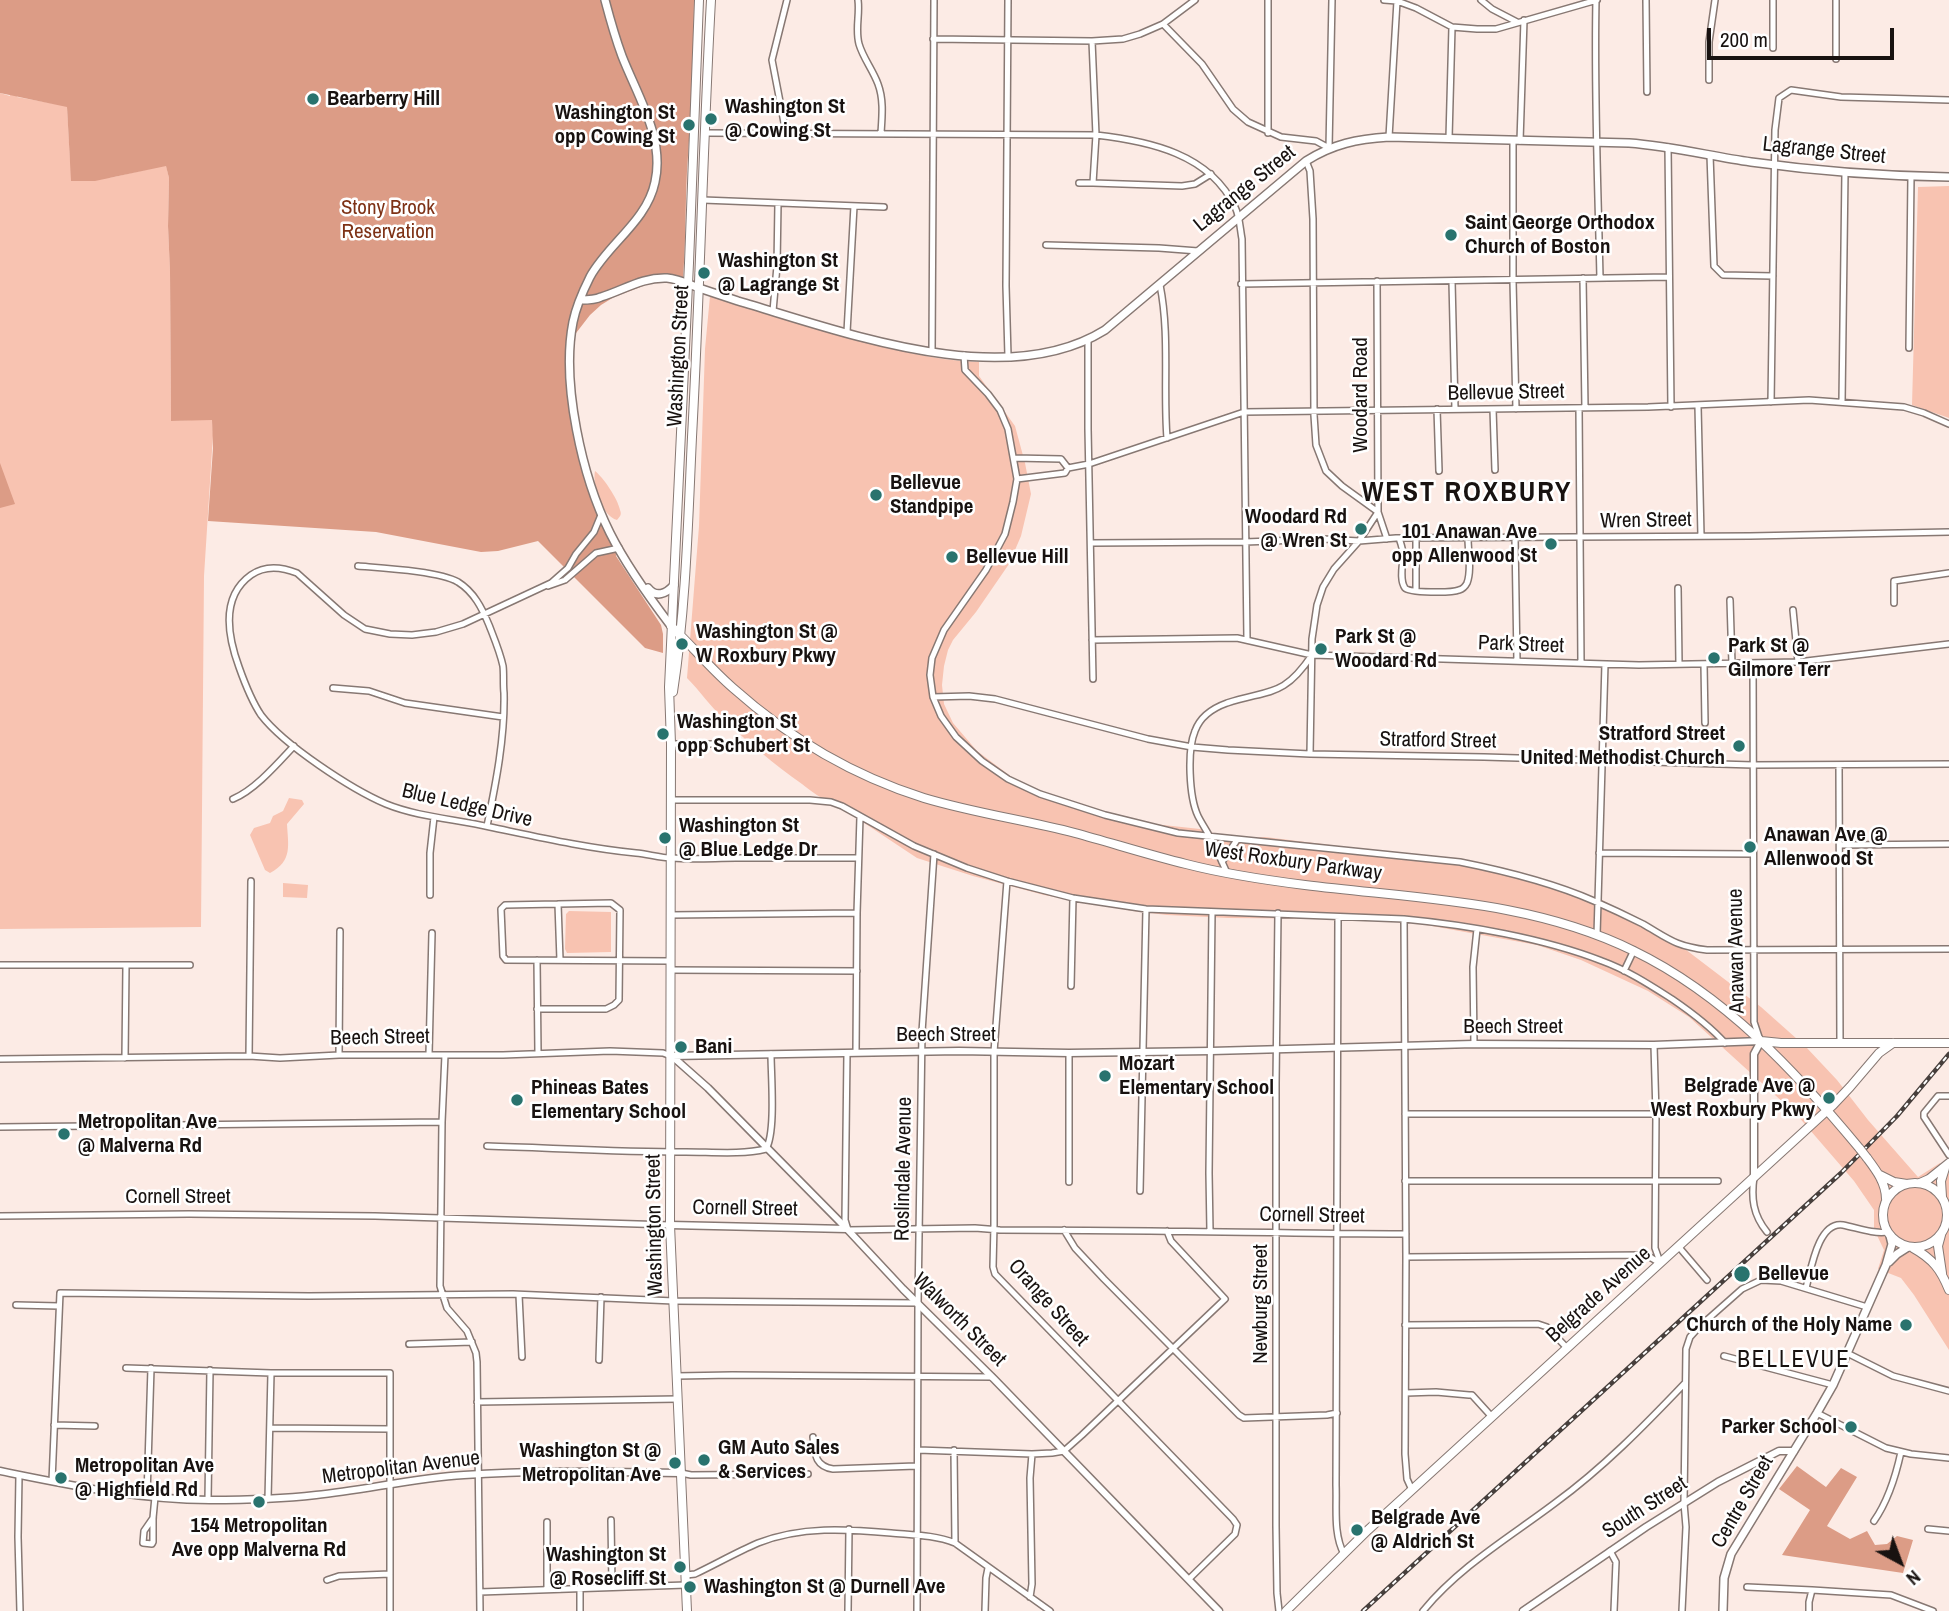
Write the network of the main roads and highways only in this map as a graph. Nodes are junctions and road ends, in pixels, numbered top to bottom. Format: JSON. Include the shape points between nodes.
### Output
{"nodes":[{"id":1,"x":605,"y":0,"type":"edge"},
{"id":2,"x":699,"y":0,"type":"edge"},
{"id":3,"x":711,"y":0,"type":"edge"},
{"id":4,"x":1949,"y":177,"type":"edge"},
{"id":5,"x":687,"y":283,"type":"junction"},
{"id":6,"x":699,"y":288,"type":"junction"},
{"id":7,"x":580,"y":300,"type":"junction"},
{"id":8,"x":626,"y":561,"type":"junction"},
{"id":9,"x":674,"y":585,"type":"junction"},
{"id":10,"x":671,"y":626,"type":"junction"},
{"id":11,"x":680,"y":634,"type":"junction"},
{"id":12,"x":670,"y":712,"type":"junction"},
{"id":13,"x":1761,"y":1041,"type":"junction"},
{"id":14,"x":1893,"y":1043,"type":"junction"},
{"id":15,"x":1949,"y":1043,"type":"edge"},
{"id":16,"x":1827,"y":1110,"type":"junction"},
{"id":17,"x":1948,"y":1164,"type":"edge"},
{"id":18,"x":1878,"y":1172,"type":"junction"},
{"id":19,"x":1912,"y":1184,"type":"junction"},
{"id":20,"x":1943,"y":1199,"type":"junction"},
{"id":21,"x":1886,"y":1202,"type":"junction"},
{"id":22,"x":1942,"y":1233,"type":"junction"},
{"id":23,"x":1889,"y":1234,"type":"junction"},
{"id":24,"x":1909,"y":1247,"type":"junction"},
{"id":25,"x":1886,"y":1265,"type":"junction"},
{"id":26,"x":1942,"y":1273,"type":"junction"},
{"id":27,"x":1949,"y":1290,"type":"edge"},
{"id":28,"x":687,"y":1611,"type":"edge"},
{"id":29,"x":1286,"y":1611,"type":"edge"},
{"id":30,"x":1723,"y":1611,"type":"edge"}],
"edges":[{"from":1,"to":7,"type":"main road","via":[[650,125],[656,149],[655,182],[644,207],[591,276]]},
{"from":2,"to":5,"type":"main road","name":"Washington Street"},
{"from":3,"to":6,"type":"main road","name":"Washington Street"},
{"from":4,"to":6,"type":"main road","name":"Lagrange Street","via":[[1845,172],[1629,143],[1359,139],[1306,161],[1105,330],[1059,351],[1032,355],[964,355],[889,344]]},
{"from":5,"to":6,"type":"main road","name":"Lagrange Street"},
{"from":5,"to":7,"type":"main road","name":"Lagrange Street","via":[[647,279],[600,298]]},
{"from":5,"to":9,"type":"main road","name":"Washington Street"},
{"from":6,"to":11,"type":"main road","name":"Washington Street"},
{"from":7,"to":8,"type":"main road","via":[[569,349],[580,446],[601,514]]},
{"from":8,"to":9,"type":"main road","via":[[651,592],[664,594]]},
{"from":8,"to":10,"type":"main road"},
{"from":9,"to":10,"type":"main road","name":"Washington Street"},
{"from":10,"to":11,"type":"main road","name":"West Roxbury Parkway"},
{"from":10,"to":12,"type":"main road","name":"Washington Street","via":[[667,657]]},
{"from":11,"to":12,"type":"main road","name":"Washington Street"},
{"from":11,"to":13,"type":"main road","name":"West Roxbury Parkway","via":[[760,710],[855,770],[909,793],[1227,873],[1525,914],[1597,935],[1664,966]]},
{"from":12,"to":28,"type":"main road","name":"Washington Street","via":[[670,1225]]},
{"from":13,"to":14,"type":"main road","name":"Beech Street"},
{"from":13,"to":16,"type":"main road","name":"West Roxbury Parkway"},
{"from":14,"to":15,"type":"main road"},
{"from":14,"to":16,"type":"main road","name":"Belgrade Avenue"},
{"from":16,"to":18,"type":"main road","name":"West Roxbury Parkway","bridge":true},
{"from":16,"to":29,"type":"main road","name":"Belgrade Avenue"},
{"from":17,"to":19,"type":"main road","via":[[1929,1179]]},
{"from":17,"to":20,"type":"main road","via":[[1941,1181]]},
{"from":18,"to":19,"type":"main road","via":[[1894,1182]]},
{"from":18,"to":21,"type":"main road","name":"West Roxbury Parkway"},
{"from":19,"to":20,"type":"main road","via":[[1930,1187]]},
{"from":19,"to":21,"type":"main road","via":[[1896,1189]]},
{"from":20,"to":22,"type":"main road","via":[[1947,1214]]},
{"from":21,"to":23,"type":"main road","via":[[1883,1217]]},
{"from":22,"to":24,"type":"main road","via":[[1927,1245]]},
{"from":22,"to":26,"type":"main road","via":[[1938,1246]]},
{"from":23,"to":24,"type":"main road"},
{"from":23,"to":25,"type":"main road","name":"Centre Street","via":[[1892,1244]]},
{"from":24,"to":25,"type":"main road","name":"Centre Street"},
{"from":24,"to":26,"type":"main road"},
{"from":25,"to":30,"type":"main road","name":"Centre Street","via":[[1833,1385],[1731,1553],[1723,1583]]},
{"from":26,"to":27,"type":"main road"}]}
